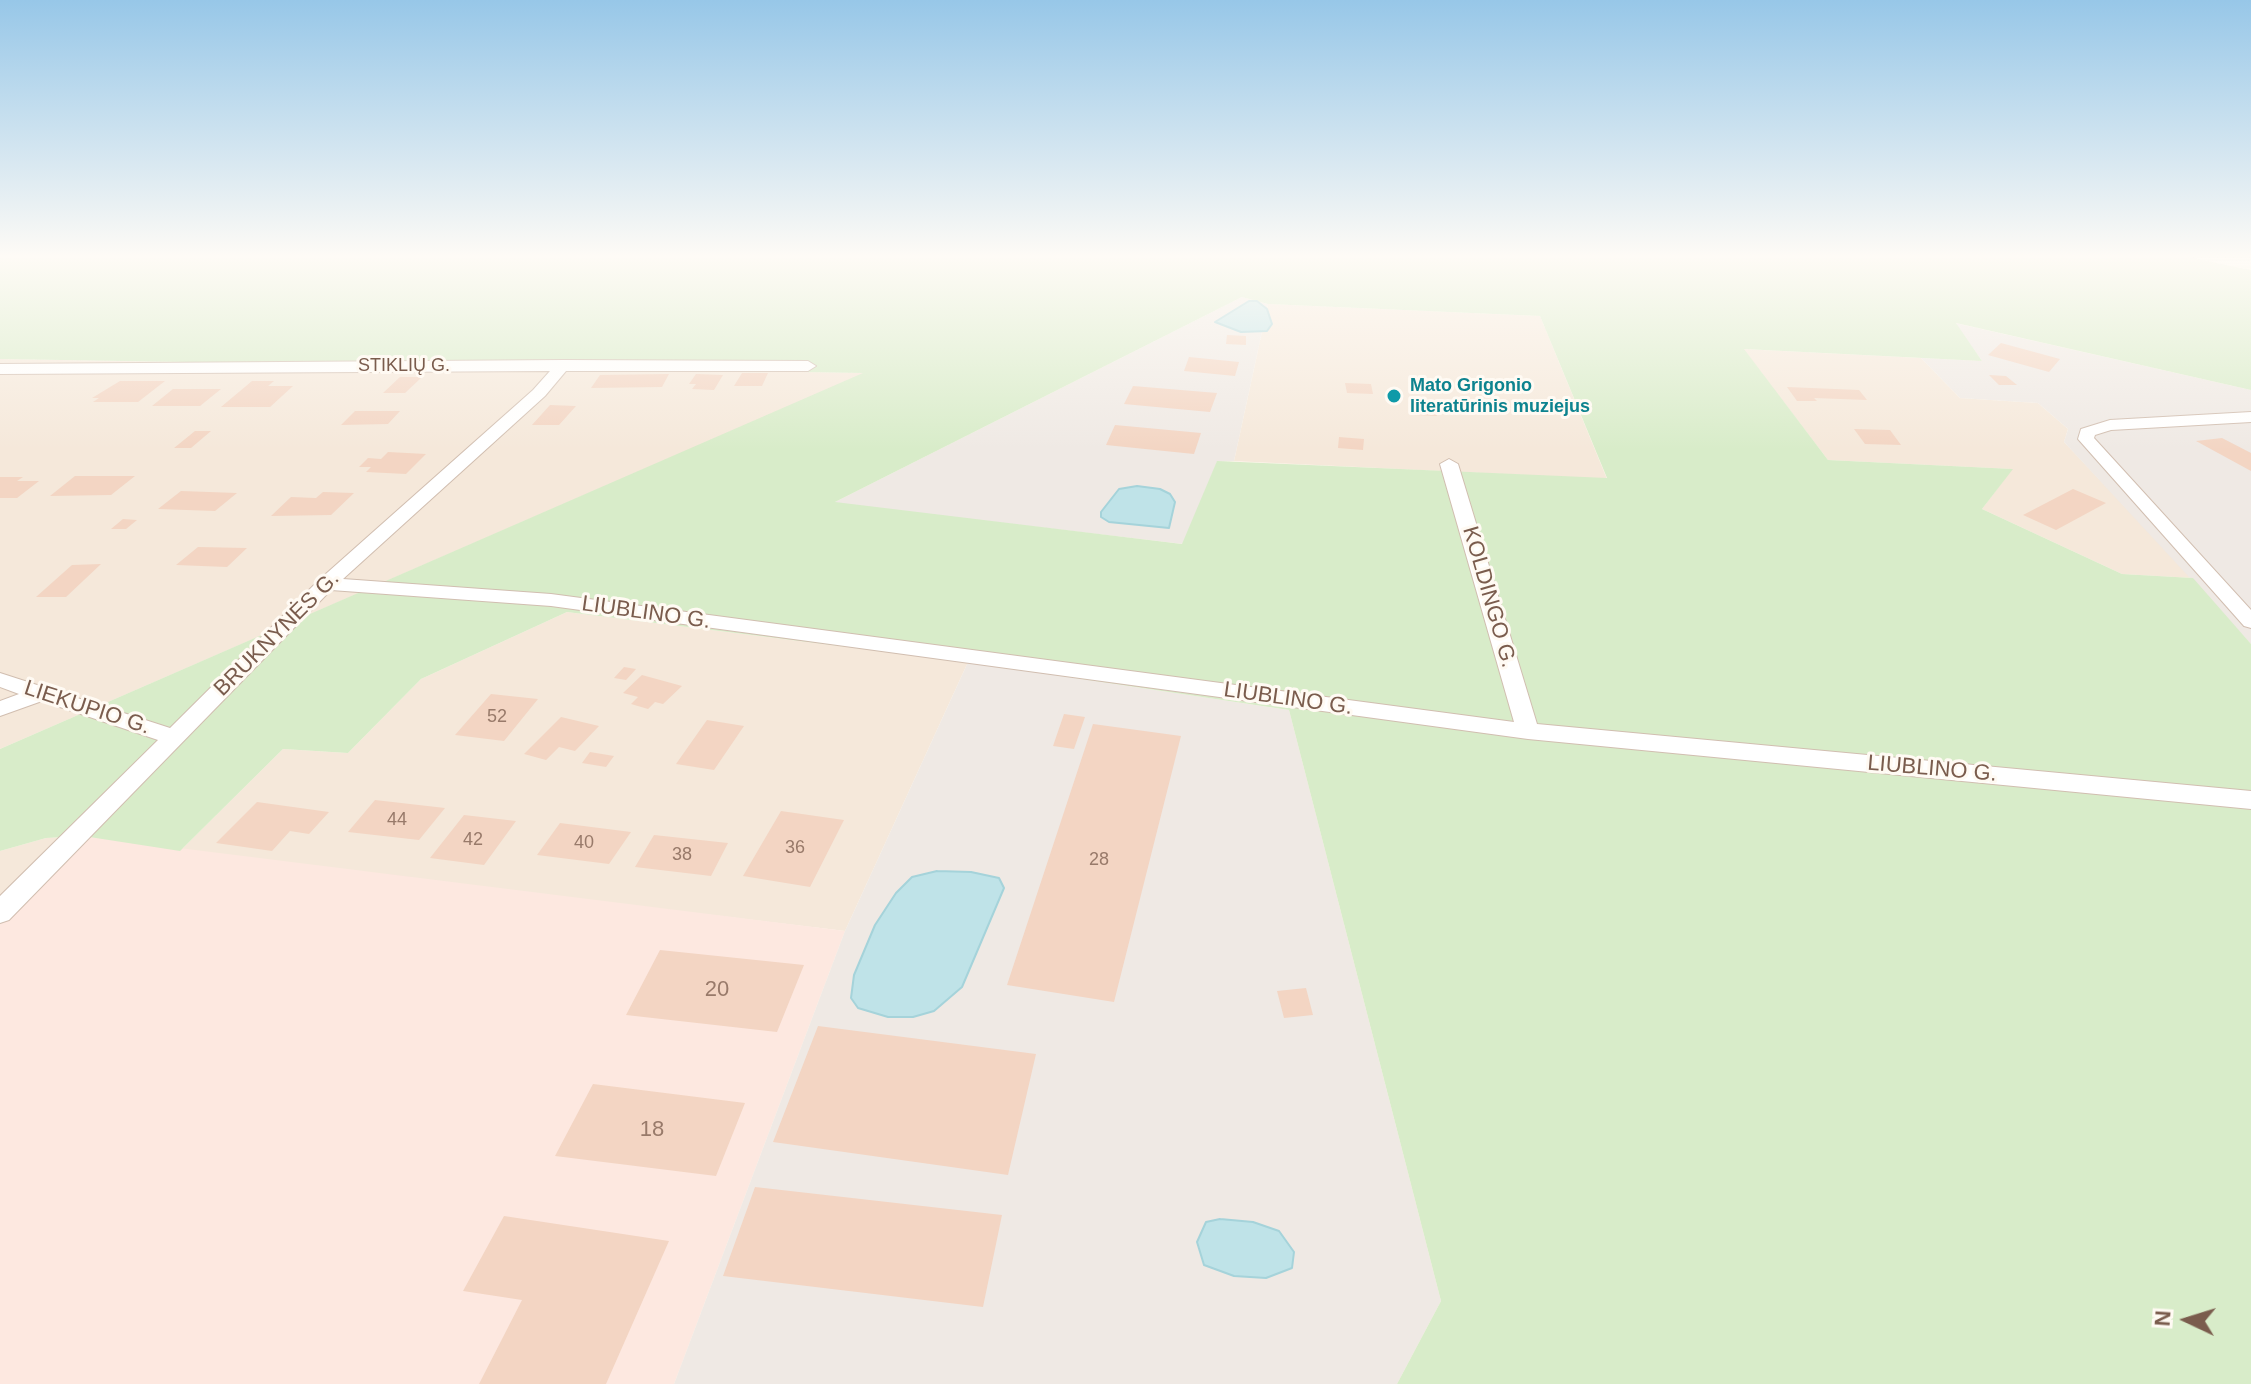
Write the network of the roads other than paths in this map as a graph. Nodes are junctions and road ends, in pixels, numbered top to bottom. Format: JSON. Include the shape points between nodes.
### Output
{"nodes":[{"id":1,"x":564,"y":365,"type":"junction"},
{"id":2,"x":808,"y":366,"type":"dead end"},
{"id":3,"x":0,"y":369,"type":"edge"},
{"id":4,"x":2251,"y":417,"type":"edge"},
{"id":5,"x":1449,"y":464,"type":"dead end"},
{"id":6,"x":326,"y":584,"type":"junction"},
{"id":7,"x":2251,"y":622,"type":"edge"},
{"id":8,"x":0,"y":680,"type":"edge"},
{"id":9,"x":42,"y":693,"type":"junction"},
{"id":10,"x":0,"y":709,"type":"edge"},
{"id":11,"x":1528,"y":731,"type":"junction"},
{"id":12,"x":174,"y":737,"type":"junction"},
{"id":13,"x":2251,"y":800,"type":"edge"},
{"id":14,"x":0,"y":913,"type":"edge"}],
"edges":[{"from":1,"to":2,"type":"street","name":"STIKLIŲ G."},
{"from":1,"to":3,"type":"street","name":"STIKLIŲ G."},
{"from":1,"to":6,"type":"street","name":"BRUKNYNĖS G."},
{"from":4,"to":7,"type":"street","via":[[2110,425],[2087,432],[2086,439]]},
{"from":5,"to":11,"type":"street","name":"KOLDINGO G."},
{"from":6,"to":11,"type":"street","name":"LIUBLINO G.","via":[[551,600]]},
{"from":6,"to":12,"type":"street","name":"BRUKNYNĖS G."},
{"from":8,"to":9,"type":"street","name":"LIEKUPIO G."},
{"from":9,"to":10,"type":"street"},
{"from":9,"to":12,"type":"street","name":"LIEKUPIO G."},
{"from":11,"to":13,"type":"street","name":"LIUBLINO G."},
{"from":12,"to":14,"type":"street","name":"BRUKNYNĖS G."}]}
